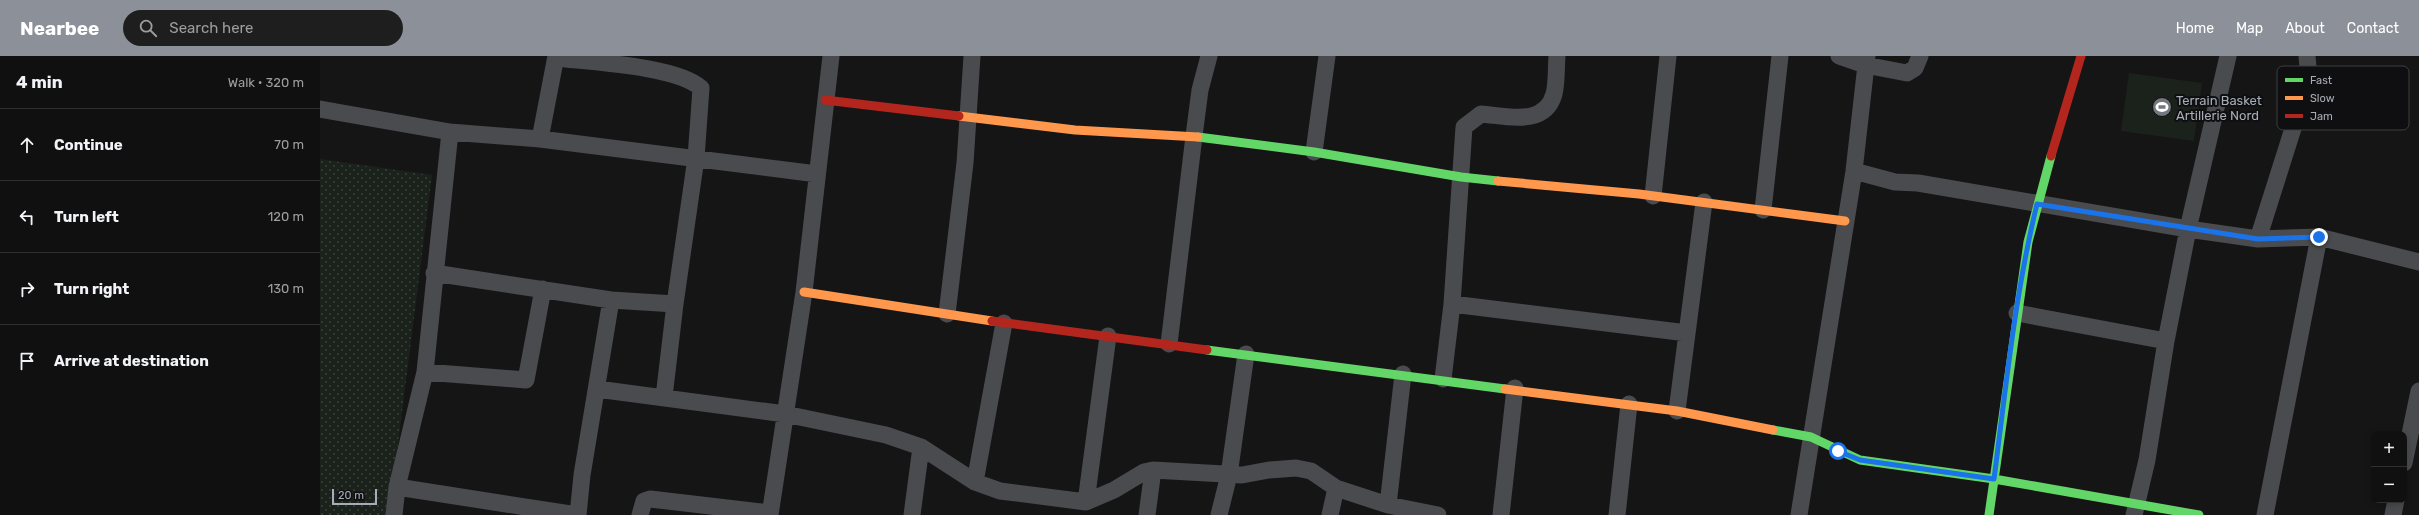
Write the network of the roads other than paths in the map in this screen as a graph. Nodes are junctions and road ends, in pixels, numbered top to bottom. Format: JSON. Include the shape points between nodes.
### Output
{"nodes":[{"id":1,"x":831,"y":56,"type":"edge"},
{"id":2,"x":972,"y":56,"type":"edge"},
{"id":3,"x":1209,"y":56,"type":"edge"},
{"id":4,"x":1327,"y":56,"type":"edge"},
{"id":5,"x":1557,"y":56,"type":"edge"},
{"id":6,"x":1668,"y":56,"type":"edge"},
{"id":7,"x":1780,"y":56,"type":"edge"},
{"id":8,"x":1839,"y":56,"type":"edge"},
{"id":9,"x":1920,"y":56,"type":"edge"},
{"id":10,"x":2081,"y":56,"type":"edge"},
{"id":11,"x":2228,"y":56,"type":"edge"},
{"id":12,"x":2307,"y":56,"type":"edge"},
{"id":13,"x":556,"y":57,"type":"edge"},
{"id":14,"x":1866,"y":61,"type":"edge"},
{"id":15,"x":657,"y":63,"type":"edge"},
{"id":16,"x":2308,"y":66,"type":"edge"},
{"id":17,"x":825,"y":100,"type":"junction"},
{"id":18,"x":320,"y":110,"type":"edge"},
{"id":19,"x":968,"y":116,"type":"junction"},
{"id":20,"x":2293,"y":130,"type":"edge"},
{"id":21,"x":450,"y":132,"type":"junction"},
{"id":22,"x":1194,"y":136,"type":"junction"},
{"id":23,"x":540,"y":139,"type":"junction"},
{"id":24,"x":1314,"y":152,"type":"junction"},
{"id":25,"x":696,"y":158,"type":"junction"},
{"id":26,"x":1854,"y":171,"type":"junction"},
{"id":27,"x":817,"y":174,"type":"junction"},
{"id":28,"x":1461,"y":177,"type":"junction"},
{"id":29,"x":1653,"y":196,"type":"junction"},
{"id":30,"x":1704,"y":202,"type":"junction"},
{"id":31,"x":2037,"y":204,"type":"junction"},
{"id":32,"x":1763,"y":210,"type":"junction"},
{"id":33,"x":1845,"y":221,"type":"junction"},
{"id":34,"x":2188,"y":229,"type":"junction"},
{"id":35,"x":2319,"y":237,"type":"junction"},
{"id":36,"x":2258,"y":239,"type":"junction"},
{"id":37,"x":2419,"y":262,"type":"edge"},
{"id":38,"x":434,"y":273,"type":"junction"},
{"id":39,"x":543,"y":289,"type":"junction"},
{"id":40,"x":804,"y":292,"type":"junction"},
{"id":41,"x":611,"y":300,"type":"junction"},
{"id":42,"x":675,"y":304,"type":"junction"},
{"id":43,"x":1452,"y":304,"type":"junction"},
{"id":44,"x":2016,"y":313,"type":"junction"},
{"id":45,"x":948,"y":314,"type":"junction"},
{"id":46,"x":1004,"y":322,"type":"junction"},
{"id":47,"x":1687,"y":333,"type":"junction"},
{"id":48,"x":1108,"y":336,"type":"junction"},
{"id":49,"x":2166,"y":341,"type":"junction"},
{"id":50,"x":1169,"y":344,"type":"junction"},
{"id":51,"x":1246,"y":354,"type":"junction"},
{"id":52,"x":426,"y":372,"type":"junction"},
{"id":53,"x":1403,"y":374,"type":"junction"},
{"id":54,"x":1444,"y":379,"type":"junction"},
{"id":55,"x":1515,"y":388,"type":"junction"},
{"id":56,"x":597,"y":389,"type":"junction"},
{"id":57,"x":2419,"y":391,"type":"edge"},
{"id":58,"x":664,"y":397,"type":"junction"},
{"id":59,"x":1629,"y":404,"type":"junction"},
{"id":60,"x":1677,"y":410,"type":"junction"},
{"id":61,"x":2417,"y":410,"type":"edge"},
{"id":62,"x":785,"y":414,"type":"junction"},
{"id":63,"x":1811,"y":437,"type":"junction"},
{"id":64,"x":922,"y":447,"type":"junction"},
{"id":65,"x":2407,"y":451,"type":"edge"},
{"id":66,"x":1153,"y":470,"type":"junction"},
{"id":67,"x":1229,"y":475,"type":"junction"},
{"id":68,"x":1994,"y":479,"type":"junction"},
{"id":69,"x":975,"y":482,"type":"junction"},
{"id":70,"x":397,"y":487,"type":"junction"},
{"id":71,"x":1336,"y":488,"type":"junction"},
{"id":72,"x":1086,"y":502,"type":"junction"},
{"id":73,"x":2395,"y":503,"type":"edge"},
{"id":74,"x":1388,"y":505,"type":"junction"},
{"id":75,"x":2135,"y":509,"type":"edge"},
{"id":76,"x":509,"y":510,"type":"edge"},
{"id":77,"x":770,"y":514,"type":"edge"},
{"id":78,"x":394,"y":515,"type":"edge"},
{"id":79,"x":578,"y":515,"type":"edge"},
{"id":80,"x":640,"y":515,"type":"edge"},
{"id":81,"x":912,"y":515,"type":"edge"},
{"id":82,"x":1147,"y":515,"type":"edge"},
{"id":83,"x":1219,"y":515,"type":"edge"},
{"id":84,"x":1330,"y":515,"type":"edge"},
{"id":85,"x":1438,"y":515,"type":"edge"},
{"id":86,"x":1500,"y":515,"type":"edge"},
{"id":87,"x":1617,"y":515,"type":"edge"},
{"id":88,"x":1799,"y":515,"type":"edge"},
{"id":89,"x":1989,"y":515,"type":"edge"},
{"id":90,"x":2199,"y":515,"type":"edge"},
{"id":91,"x":2265,"y":515,"type":"edge"},
{"id":92,"x":2393,"y":515,"type":"edge"}],
"edges":[{"from":1,"to":17,"type":"street"},
{"from":2,"to":19,"type":"street"},
{"from":3,"to":22,"type":"street","via":[[1200,90]]},
{"from":4,"to":24,"type":"street"},
{"from":5,"to":28,"type":"street","via":[[1554,94],[1544,111],[1528,118],[1481,114],[1464,127]]},
{"from":6,"to":29,"type":"street"},
{"from":7,"to":32,"type":"street"},
{"from":8,"to":14,"type":"street"},
{"from":9,"to":14,"type":"street","via":[[1915,68],[1907,74]]},
{"from":10,"to":31,"type":"street"},
{"from":11,"to":34,"type":"street"},
{"from":12,"to":16,"type":"street"},
{"from":13,"to":15,"type":"street"},
{"from":13,"to":23,"type":"street"},
{"from":14,"to":26,"type":"street"},
{"from":15,"to":25,"type":"street","via":[[701,88]]},
{"from":17,"to":19,"type":"street"},
{"from":17,"to":27,"type":"street"},
{"from":18,"to":21,"type":"street"},
{"from":19,"to":22,"type":"street","via":[[1075,130]]},
{"from":19,"to":45,"type":"street"},
{"from":20,"to":36,"type":"street"},
{"from":21,"to":23,"type":"street"},
{"from":21,"to":38,"type":"street"},
{"from":22,"to":24,"type":"street"},
{"from":22,"to":50,"type":"street"},
{"from":23,"to":25,"type":"street"},
{"from":24,"to":28,"type":"street"},
{"from":25,"to":27,"type":"street"},
{"from":25,"to":42,"type":"street"},
{"from":26,"to":31,"type":"street","via":[[1895,182],[1918,183]]},
{"from":26,"to":33,"type":"street"},
{"from":27,"to":40,"type":"street"},
{"from":28,"to":29,"type":"street"},
{"from":28,"to":43,"type":"street"},
{"from":29,"to":30,"type":"street"},
{"from":30,"to":32,"type":"street"},
{"from":30,"to":47,"type":"street"},
{"from":31,"to":34,"type":"street"},
{"from":31,"to":44,"type":"street"},
{"from":32,"to":33,"type":"street"},
{"from":33,"to":63,"type":"street"},
{"from":34,"to":36,"type":"street"},
{"from":34,"to":49,"type":"street"},
{"from":35,"to":36,"type":"street"},
{"from":35,"to":37,"type":"street"},
{"from":35,"to":91,"type":"street"},
{"from":38,"to":39,"type":"street"},
{"from":38,"to":52,"type":"street"},
{"from":39,"to":41,"type":"street"},
{"from":39,"to":52,"type":"street","via":[[526,380]]},
{"from":40,"to":45,"type":"street"},
{"from":40,"to":62,"type":"street"},
{"from":41,"to":42,"type":"street"},
{"from":41,"to":56,"type":"street"},
{"from":42,"to":58,"type":"street"},
{"from":43,"to":47,"type":"street"},
{"from":43,"to":54,"type":"street"},
{"from":44,"to":49,"type":"street"},
{"from":44,"to":68,"type":"street"},
{"from":45,"to":46,"type":"street"},
{"from":46,"to":48,"type":"street"},
{"from":46,"to":69,"type":"street"},
{"from":47,"to":60,"type":"street"},
{"from":48,"to":50,"type":"street"},
{"from":48,"to":72,"type":"street"},
{"from":49,"to":75,"type":"street","via":[[2147,460]]},
{"from":50,"to":51,"type":"street"},
{"from":51,"to":53,"type":"street"},
{"from":51,"to":67,"type":"street"},
{"from":52,"to":70,"type":"street"},
{"from":53,"to":54,"type":"street"},
{"from":53,"to":74,"type":"street"},
{"from":54,"to":55,"type":"street"},
{"from":55,"to":59,"type":"street"},
{"from":55,"to":86,"type":"street"},
{"from":56,"to":58,"type":"street"},
{"from":56,"to":79,"type":"street","via":[[582,475]]},
{"from":57,"to":61,"type":"street"},
{"from":58,"to":62,"type":"street"},
{"from":59,"to":60,"type":"street"},
{"from":59,"to":87,"type":"street"},
{"from":60,"to":63,"type":"street"},
{"from":61,"to":65,"type":"street"},
{"from":62,"to":64,"type":"street","via":[[886,435]]},
{"from":62,"to":77,"type":"street"},
{"from":63,"to":68,"type":"street","via":[[1860,460]]},
{"from":63,"to":88,"type":"street"},
{"from":64,"to":69,"type":"street"},
{"from":64,"to":81,"type":"street"},
{"from":66,"to":67,"type":"street"},
{"from":66,"to":72,"type":"street","via":[[1144,472],[1114,490]]},
{"from":66,"to":82,"type":"street"},
{"from":67,"to":71,"type":"street","via":[[1296,468],[1320,475]]},
{"from":67,"to":83,"type":"street"},
{"from":68,"to":75,"type":"street"},
{"from":68,"to":89,"type":"street"},
{"from":69,"to":72,"type":"street","via":[[1000,491]]},
{"from":70,"to":76,"type":"street"},
{"from":70,"to":78,"type":"street"},
{"from":71,"to":74,"type":"street"},
{"from":71,"to":84,"type":"street"},
{"from":73,"to":92,"type":"street"},
{"from":74,"to":85,"type":"street"},
{"from":75,"to":90,"type":"street"},
{"from":76,"to":79,"type":"street"},
{"from":77,"to":80,"type":"street","via":[[650,499],[644,500]]}]}
